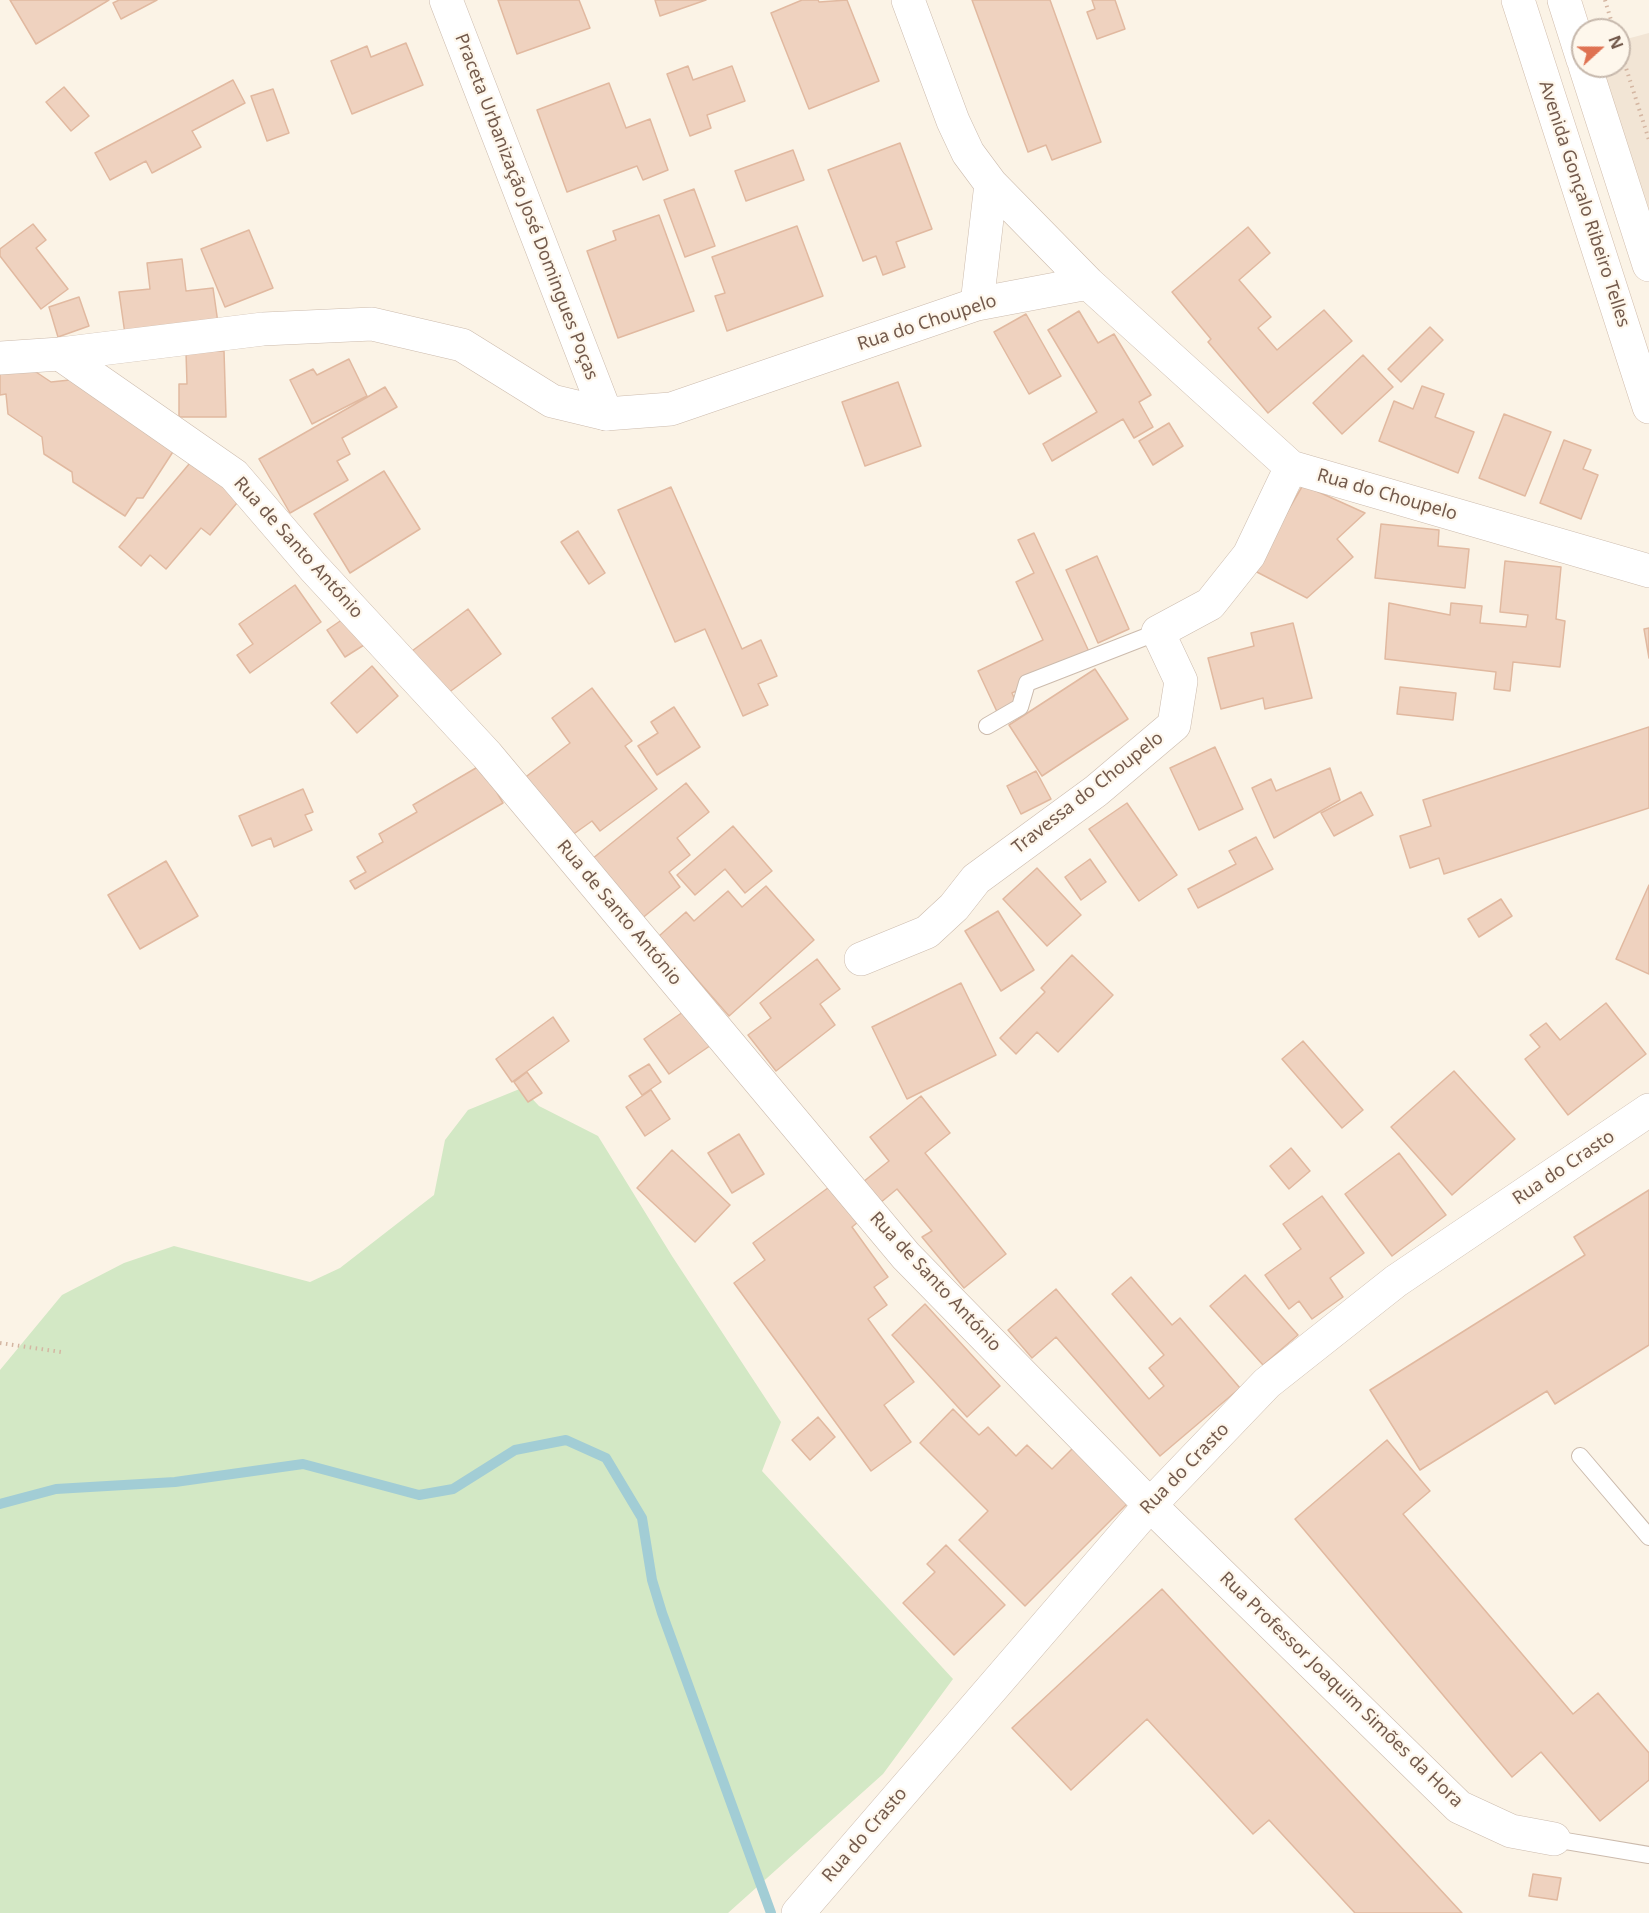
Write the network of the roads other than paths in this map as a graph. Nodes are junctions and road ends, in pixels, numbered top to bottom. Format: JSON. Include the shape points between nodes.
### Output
{"nodes":[{"id":1,"x":446,"y":0,"type":"edge"},
{"id":2,"x":908,"y":0,"type":"edge"},
{"id":3,"x":1518,"y":0,"type":"edge"},
{"id":4,"x":1564,"y":0,"type":"edge"},
{"id":5,"x":1571,"y":22,"type":"edge"},
{"id":6,"x":1589,"y":78,"type":"edge"},
{"id":7,"x":991,"y":184,"type":"junction"},
{"id":8,"x":1649,"y":266,"type":"edge"},
{"id":9,"x":1088,"y":283,"type":"junction"},
{"id":10,"x":978,"y":304,"type":"junction"},
{"id":11,"x":60,"y":354,"type":"junction"},
{"id":12,"x":0,"y":358,"type":"edge"},
{"id":13,"x":1649,"y":407,"type":"edge"},
{"id":14,"x":606,"y":414,"type":"junction"},
{"id":15,"x":1291,"y":467,"type":"junction"},
{"id":16,"x":1649,"y":570,"type":"edge"},
{"id":17,"x":1158,"y":632,"type":"junction"},
{"id":18,"x":987,"y":726,"type":"dead end"},
{"id":19,"x":861,"y":959,"type":"dead end"},
{"id":20,"x":1649,"y":1110,"type":"edge"},
{"id":21,"x":1580,"y":1456,"type":"dead end"},
{"id":22,"x":1150,"y":1505,"type":"junction"},
{"id":23,"x":1649,"y":1537,"type":"edge"},
{"id":24,"x":1554,"y":1839,"type":"joint"},
{"id":25,"x":1649,"y":1855,"type":"edge"},
{"id":26,"x":798,"y":1913,"type":"edge"}],
"edges":[{"from":1,"to":14,"type":"street","name":"Praceta Urbanização José Domingues Poças"},
{"from":2,"to":7,"type":"street","via":[[953,121],[968,153]]},
{"from":3,"to":13,"type":"street","name":"Avenida Gonçalo Ribeiro Telles"},
{"from":4,"to":5,"type":"street"},
{"from":6,"to":8,"type":"street"},
{"from":7,"to":9,"type":"street"},
{"from":7,"to":10,"type":"street"},
{"from":9,"to":10,"type":"street","name":"Rua do Choupelo"},
{"from":9,"to":15,"type":"street","name":"Rua do Choupelo"},
{"from":10,"to":14,"type":"street","name":"Rua do Choupelo","via":[[671,409]]},
{"from":11,"to":12,"type":"street","name":"Rua do Choupelo"},
{"from":11,"to":14,"type":"street","name":"Rua do Choupelo","via":[[263,329],[372,324],[462,345],[552,401]]},
{"from":11,"to":22,"type":"street","name":"Rua de Santo António","via":[[234,475],[314,568],[488,755],[906,1256]]},
{"from":15,"to":16,"type":"street","name":"Rua do Choupelo"},
{"from":15,"to":17,"type":"street","via":[[1249,555],[1210,604]]},
{"from":17,"to":18,"type":"lane","via":[[1027,682],[1020,708]]},
{"from":17,"to":19,"type":"street","name":"Travessa do Choupelo","via":[[1181,681],[1174,725],[1096,791],[976,879],[927,932]]},
{"from":20,"to":22,"type":"street","name":"Rua do Crasto","via":[[1386,1289],[1267,1383]]},
{"from":21,"to":23,"type":"lane"},
{"from":22,"to":24,"type":"street","name":"Rua Professor Joaquim Simões da Hora","via":[[1459,1808],[1511,1831]]},
{"from":22,"to":26,"type":"street","name":"Rua do Crasto"},
{"from":24,"to":25,"type":"lane"}]}
